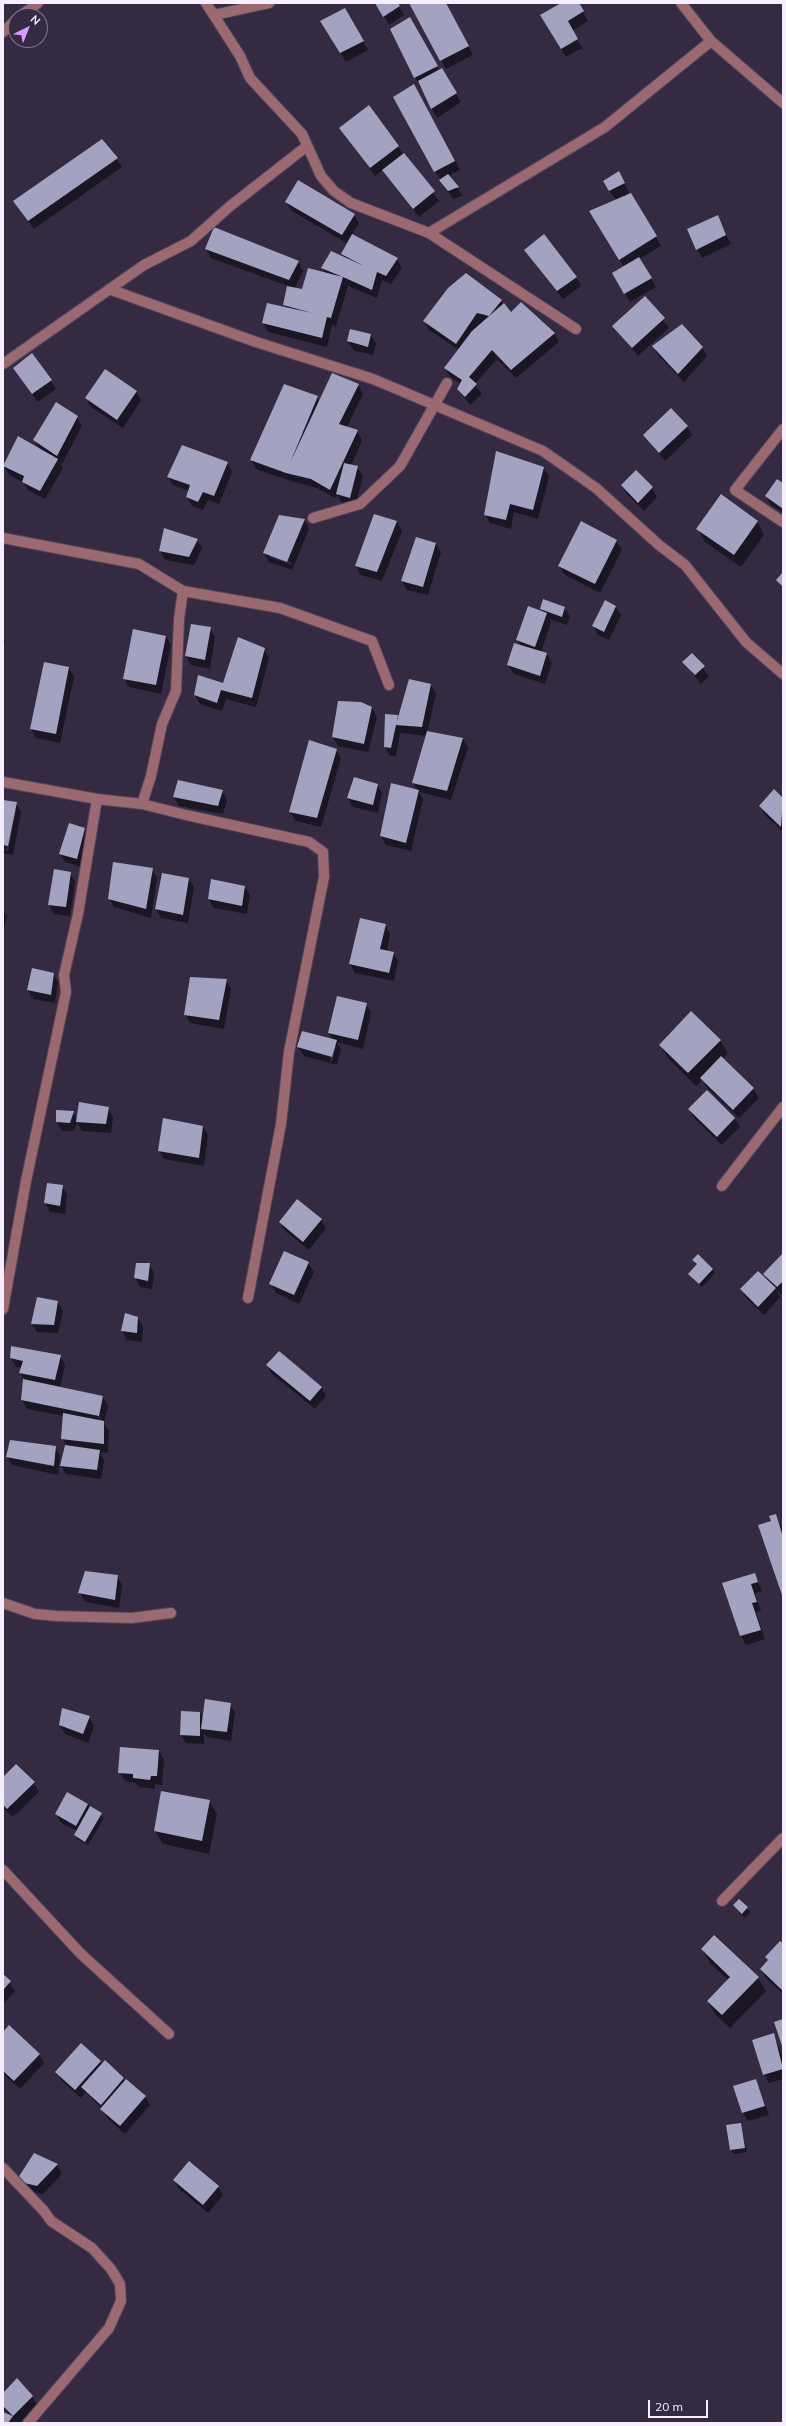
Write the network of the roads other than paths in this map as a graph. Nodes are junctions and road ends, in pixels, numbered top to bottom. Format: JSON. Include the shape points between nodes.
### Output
{"nodes":[{"id":1,"x":206,"y":3,"type":"edge"},
{"id":2,"x":269,"y":3,"type":"edge"},
{"id":3,"x":681,"y":3,"type":"edge"},
{"id":4,"x":214,"y":15,"type":"junction"},
{"id":5,"x":711,"y":41,"type":"junction"},
{"id":6,"x":783,"y":103,"type":"edge"},
{"id":7,"x":307,"y":146,"type":"junction"},
{"id":8,"x":429,"y":233,"type":"junction"},
{"id":9,"x":109,"y":289,"type":"junction"},
{"id":10,"x":576,"y":329,"type":"dead end"},
{"id":11,"x":3,"y":364,"type":"edge"},
{"id":12,"x":447,"y":383,"type":"dead end"},
{"id":13,"x":434,"y":405,"type":"junction"},
{"id":14,"x":783,"y":429,"type":"edge"},
{"id":15,"x":313,"y":518,"type":"dead end"},
{"id":16,"x":783,"y":522,"type":"edge"},
{"id":17,"x":3,"y":538,"type":"edge"},
{"id":18,"x":183,"y":592,"type":"junction"},
{"id":19,"x":783,"y":674,"type":"edge"},
{"id":20,"x":389,"y":685,"type":"dead end"},
{"id":21,"x":3,"y":782,"type":"edge"},
{"id":22,"x":98,"y":799,"type":"junction"},
{"id":23,"x":142,"y":804,"type":"junction"},
{"id":24,"x":783,"y":1107,"type":"edge"},
{"id":25,"x":722,"y":1186,"type":"dead end"},
{"id":26,"x":248,"y":1298,"type":"dead end"},
{"id":27,"x":3,"y":1309,"type":"edge"},
{"id":28,"x":3,"y":1603,"type":"edge"},
{"id":29,"x":171,"y":1613,"type":"dead end"},
{"id":30,"x":783,"y":1838,"type":"edge"},
{"id":31,"x":3,"y":1870,"type":"edge"},
{"id":32,"x":722,"y":1901,"type":"dead end"},
{"id":33,"x":169,"y":2034,"type":"dead end"},
{"id":34,"x":3,"y":2168,"type":"edge"},
{"id":35,"x":28,"y":2423,"type":"edge"}],
"edges":[{"from":1,"to":4,"type":"street"},
{"from":2,"to":4,"type":"street"},
{"from":3,"to":5,"type":"street"},
{"from":4,"to":7,"type":"street","via":[[240,56],[250,78],[302,134]]},
{"from":5,"to":6,"type":"street"},
{"from":5,"to":8,"type":"street","via":[[605,127]]},
{"from":7,"to":8,"type":"street","via":[[321,176],[351,203]]},
{"from":7,"to":9,"type":"street","via":[[229,207],[191,241],[144,265]]},
{"from":8,"to":10,"type":"street"},
{"from":9,"to":11,"type":"street"},
{"from":9,"to":13,"type":"street","via":[[256,342],[373,379]]},
{"from":12,"to":13,"type":"street"},
{"from":13,"to":15,"type":"street","via":[[400,466],[360,504]]},
{"from":13,"to":19,"type":"street","via":[[543,451],[596,488],[659,545],[685,564],[746,642]]},
{"from":14,"to":16,"type":"street","via":[[735,490]]},
{"from":17,"to":18,"type":"street","via":[[139,564]]},
{"from":18,"to":20,"type":"street","via":[[280,608],[372,641]]},
{"from":18,"to":23,"type":"street","via":[[179,619],[176,691],[162,724]]},
{"from":21,"to":22,"type":"street"},
{"from":22,"to":23,"type":"street"},
{"from":22,"to":27,"type":"street","via":[[78,914],[64,975],[66,992],[26,1181]]},
{"from":23,"to":26,"type":"street","via":[[309,842],[323,852],[324,877],[288,1052],[281,1124]]},
{"from":24,"to":25,"type":"street"},
{"from":28,"to":29,"type":"street","via":[[35,1614],[57,1616],[132,1618]]},
{"from":30,"to":32,"type":"street"},
{"from":31,"to":33,"type":"street","via":[[81,1954]]},
{"from":34,"to":35,"type":"street","via":[[44,2210],[51,2221],[92,2248],[112,2269],[120,2284],[121,2301],[109,2328]]}]}
